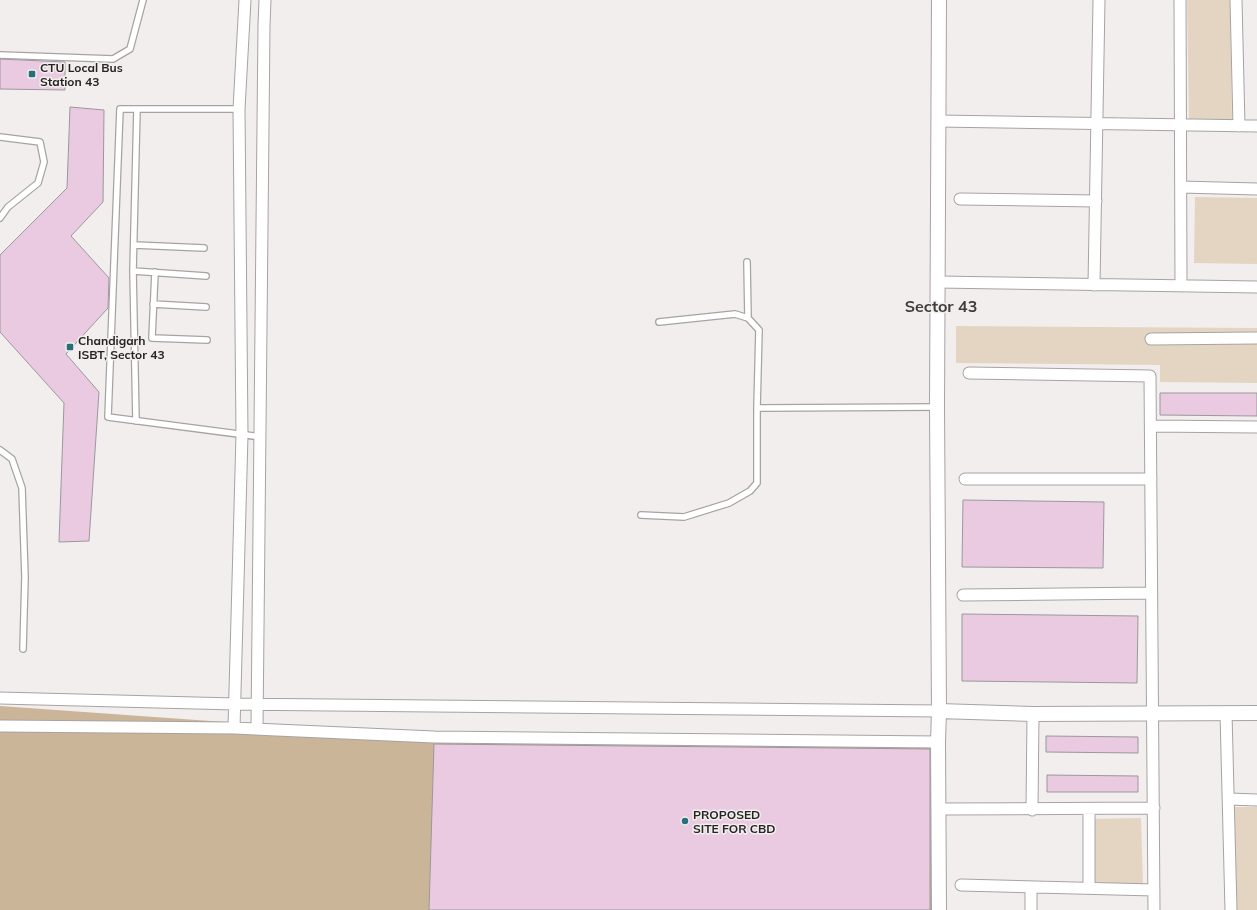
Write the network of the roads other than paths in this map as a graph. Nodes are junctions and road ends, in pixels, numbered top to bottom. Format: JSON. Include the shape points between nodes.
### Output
{"nodes":[{"id":1,"x":143,"y":0,"type":"edge"},
{"id":2,"x":245,"y":0,"type":"edge"},
{"id":3,"x":265,"y":0,"type":"edge"},
{"id":4,"x":939,"y":0,"type":"edge"},
{"id":5,"x":1099,"y":0,"type":"edge"},
{"id":6,"x":1180,"y":0,"type":"edge"},
{"id":7,"x":1236,"y":0,"type":"edge"},
{"id":8,"x":0,"y":55,"type":"edge"},
{"id":9,"x":137,"y":109,"type":"junction"},
{"id":10,"x":239,"y":109,"type":"junction"},
{"id":11,"x":938,"y":121,"type":"junction"},
{"id":12,"x":1097,"y":124,"type":"junction"},
{"id":13,"x":1181,"y":125,"type":"junction"},
{"id":14,"x":1239,"y":126,"type":"junction"},
{"id":15,"x":1257,"y":126,"type":"edge"},
{"id":16,"x":0,"y":137,"type":"edge"},
{"id":17,"x":1181,"y":188,"type":"junction"},
{"id":18,"x":1257,"y":189,"type":"edge"},
{"id":19,"x":960,"y":199,"type":"dead end"},
{"id":20,"x":1096,"y":201,"type":"junction"},
{"id":21,"x":0,"y":218,"type":"edge"},
{"id":22,"x":134,"y":245,"type":"junction"},
{"id":23,"x":204,"y":248,"type":"dead end"},
{"id":24,"x":747,"y":262,"type":"dead end"},
{"id":25,"x":133,"y":271,"type":"junction"},
{"id":26,"x":155,"y":272,"type":"junction"},
{"id":27,"x":206,"y":276,"type":"dead end"},
{"id":28,"x":938,"y":282,"type":"junction"},
{"id":29,"x":1094,"y":284,"type":"junction"},
{"id":30,"x":1181,"y":286,"type":"junction"},
{"id":31,"x":1257,"y":287,"type":"edge"},
{"id":32,"x":153,"y":304,"type":"junction"},
{"id":33,"x":206,"y":307,"type":"dead end"},
{"id":34,"x":748,"y":318,"type":"junction"},
{"id":35,"x":659,"y":322,"type":"dead end"},
{"id":36,"x":1257,"y":338,"type":"edge"},
{"id":37,"x":1150,"y":339,"type":"dead end"},
{"id":38,"x":207,"y":340,"type":"dead end"},
{"id":39,"x":969,"y":373,"type":"dead end"},
{"id":40,"x":757,"y":408,"type":"junction"},
{"id":41,"x":937,"y":408,"type":"junction"},
{"id":42,"x":136,"y":421,"type":"junction"},
{"id":43,"x":1151,"y":426,"type":"junction"},
{"id":44,"x":1257,"y":428,"type":"edge"},
{"id":45,"x":242,"y":435,"type":"junction"},
{"id":46,"x":261,"y":438,"type":"junction"},
{"id":47,"x":0,"y":450,"type":"edge"},
{"id":48,"x":1151,"y":479,"type":"junction"},
{"id":49,"x":965,"y":480,"type":"dead end"},
{"id":50,"x":641,"y":515,"type":"dead end"},
{"id":51,"x":1151,"y":593,"type":"junction"},
{"id":52,"x":963,"y":595,"type":"dead end"},
{"id":53,"x":23,"y":649,"type":"dead end"},
{"id":54,"x":0,"y":698,"type":"edge"},
{"id":55,"x":235,"y":704,"type":"junction"},
{"id":56,"x":258,"y":704,"type":"junction"},
{"id":57,"x":939,"y":712,"type":"junction"},
{"id":58,"x":1153,"y":713,"type":"junction"},
{"id":59,"x":1226,"y":713,"type":"junction"},
{"id":60,"x":1257,"y":713,"type":"edge"},
{"id":61,"x":1033,"y":714,"type":"junction"},
{"id":62,"x":0,"y":726,"type":"edge"},
{"id":63,"x":234,"y":728,"type":"junction"},
{"id":64,"x":257,"y":729,"type":"junction"},
{"id":65,"x":938,"y":742,"type":"junction"},
{"id":66,"x":1229,"y":799,"type":"junction"},
{"id":67,"x":1257,"y":800,"type":"edge"},
{"id":68,"x":1154,"y":808,"type":"junction"},
{"id":69,"x":939,"y":809,"type":"junction"},
{"id":70,"x":1089,"y":809,"type":"junction"},
{"id":71,"x":1032,"y":810,"type":"junction"},
{"id":72,"x":961,"y":885,"type":"dead end"},
{"id":73,"x":1031,"y":887,"type":"junction"},
{"id":74,"x":1089,"y":888,"type":"junction"},
{"id":75,"x":1154,"y":890,"type":"junction"},
{"id":76,"x":939,"y":910,"type":"edge"},
{"id":77,"x":1031,"y":910,"type":"edge"},
{"id":78,"x":1154,"y":910,"type":"edge"},
{"id":79,"x":1231,"y":910,"type":"edge"}],
"edges":[{"from":1,"to":8,"type":"lane","via":[[130,49],[113,60]]},
{"from":2,"to":10,"type":"street"},
{"from":3,"to":46,"type":"street"},
{"from":4,"to":11,"type":"street"},
{"from":5,"to":12,"type":"street"},
{"from":6,"to":13,"type":"street"},
{"from":7,"to":14,"type":"street"},
{"from":9,"to":10,"type":"lane"},
{"from":9,"to":22,"type":"lane"},
{"from":9,"to":42,"type":"lane","via":[[120,109],[108,417]]},
{"from":10,"to":45,"type":"street"},
{"from":11,"to":12,"type":"street"},
{"from":11,"to":28,"type":"street"},
{"from":12,"to":13,"type":"street"},
{"from":12,"to":20,"type":"street"},
{"from":13,"to":14,"type":"street"},
{"from":13,"to":17,"type":"street"},
{"from":14,"to":15,"type":"street"},
{"from":16,"to":21,"type":"lane","via":[[40,142],[44,162],[38,183],[8,206]]},
{"from":17,"to":18,"type":"street"},
{"from":17,"to":30,"type":"street"},
{"from":19,"to":20,"type":"street"},
{"from":20,"to":29,"type":"street"},
{"from":22,"to":23,"type":"lane"},
{"from":22,"to":25,"type":"lane"},
{"from":24,"to":34,"type":"lane"},
{"from":25,"to":26,"type":"lane"},
{"from":25,"to":42,"type":"lane"},
{"from":26,"to":27,"type":"lane"},
{"from":26,"to":32,"type":"lane"},
{"from":28,"to":29,"type":"street"},
{"from":28,"to":41,"type":"street"},
{"from":29,"to":30,"type":"street"},
{"from":30,"to":31,"type":"street"},
{"from":32,"to":33,"type":"lane"},
{"from":32,"to":38,"type":"lane","via":[[152,338]]},
{"from":34,"to":35,"type":"lane","via":[[735,314]]},
{"from":34,"to":40,"type":"lane","via":[[759,330]]},
{"from":36,"to":37,"type":"street"},
{"from":39,"to":43,"type":"street","via":[[1150,376]]},
{"from":40,"to":41,"type":"lane"},
{"from":40,"to":50,"type":"lane","via":[[757,483],[750,491],[729,503],[684,517]]},
{"from":41,"to":57,"type":"street"},
{"from":42,"to":45,"type":"lane"},
{"from":43,"to":44,"type":"street"},
{"from":43,"to":48,"type":"street"},
{"from":45,"to":46,"type":"lane"},
{"from":45,"to":55,"type":"street"},
{"from":46,"to":56,"type":"street"},
{"from":47,"to":53,"type":"lane","via":[[12,458],[22,488],[25,577]]},
{"from":48,"to":49,"type":"street"},
{"from":48,"to":51,"type":"street"},
{"from":51,"to":52,"type":"street"},
{"from":51,"to":58,"type":"street"},
{"from":54,"to":55,"type":"street"},
{"from":55,"to":56,"type":"street"},
{"from":55,"to":63,"type":"street"},
{"from":56,"to":57,"type":"street"},
{"from":56,"to":64,"type":"street"},
{"from":57,"to":61,"type":"street"},
{"from":57,"to":65,"type":"street"},
{"from":58,"to":59,"type":"street"},
{"from":58,"to":61,"type":"street"},
{"from":58,"to":68,"type":"street"},
{"from":59,"to":60,"type":"street"},
{"from":59,"to":66,"type":"street"},
{"from":61,"to":71,"type":"street"},
{"from":62,"to":63,"type":"street"},
{"from":63,"to":64,"type":"street"},
{"from":64,"to":65,"type":"street","via":[[434,737]]},
{"from":65,"to":69,"type":"street"},
{"from":66,"to":67,"type":"street"},
{"from":66,"to":79,"type":"street"},
{"from":68,"to":70,"type":"street"},
{"from":68,"to":75,"type":"street"},
{"from":69,"to":71,"type":"street"},
{"from":69,"to":76,"type":"street"},
{"from":70,"to":71,"type":"street"},
{"from":70,"to":74,"type":"street"},
{"from":72,"to":73,"type":"street"},
{"from":73,"to":74,"type":"street"},
{"from":73,"to":77,"type":"street"},
{"from":74,"to":75,"type":"street"},
{"from":75,"to":78,"type":"street"}]}
